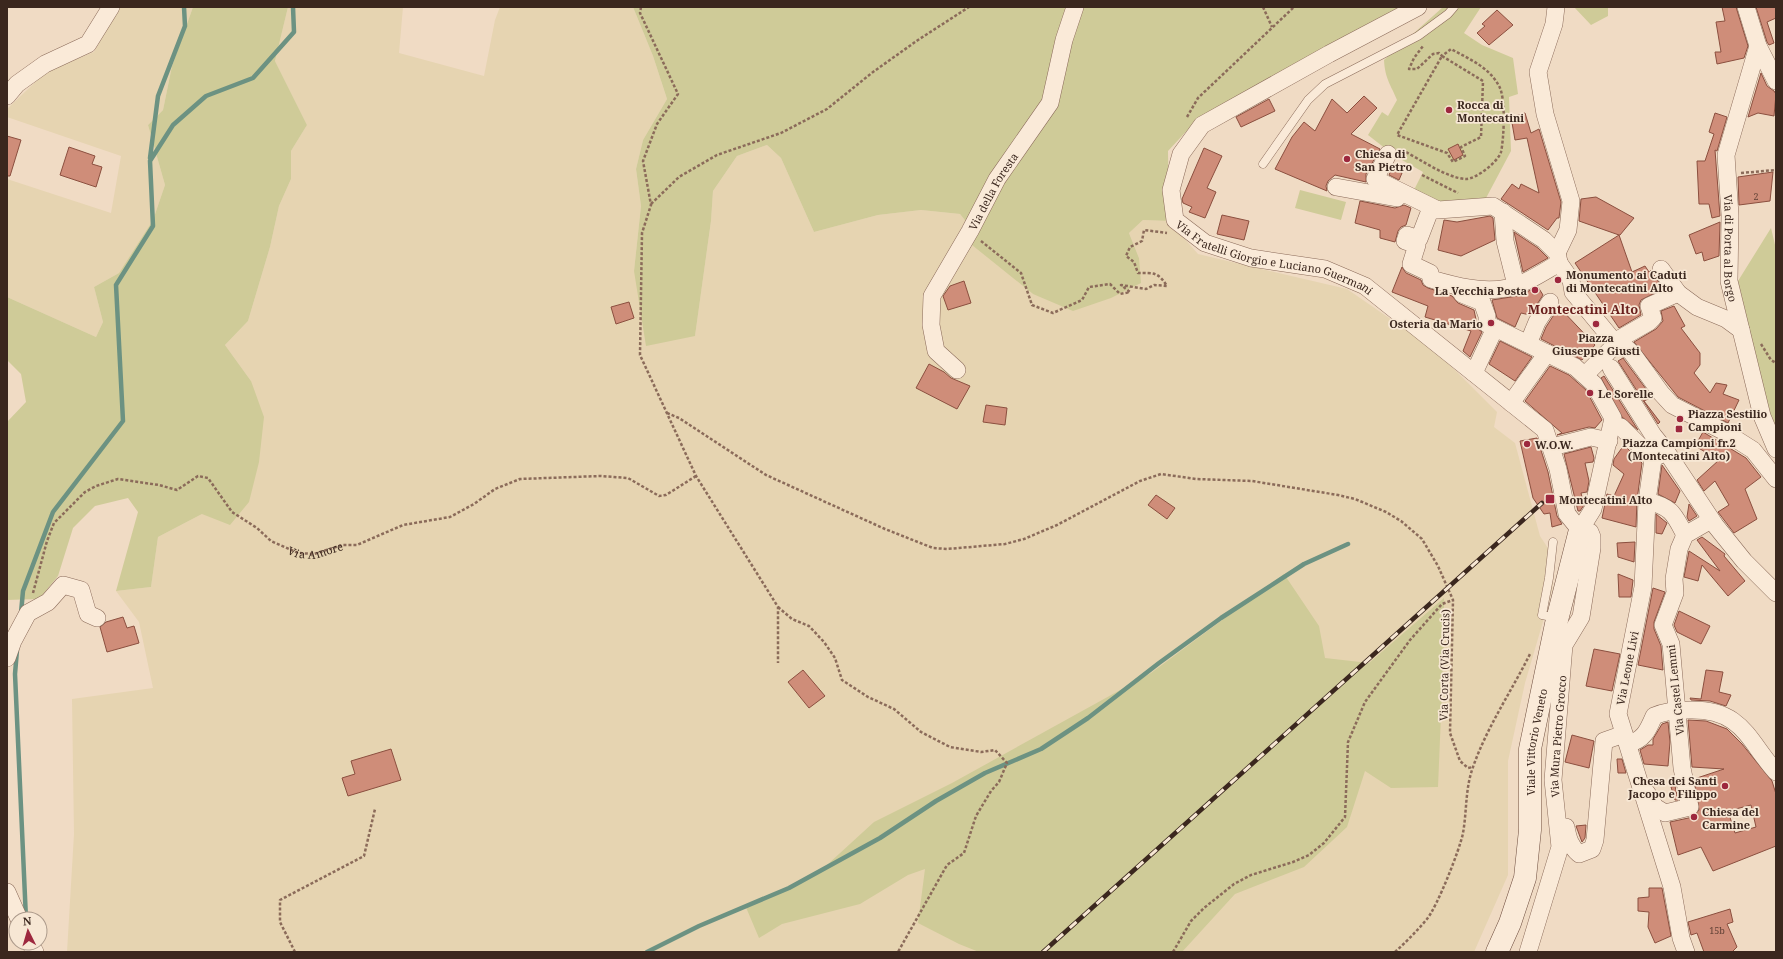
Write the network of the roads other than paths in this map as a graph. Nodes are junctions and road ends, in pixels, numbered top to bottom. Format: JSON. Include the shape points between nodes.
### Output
{"nodes":[{"id":1,"x":111,"y":7,"type":"edge"},
{"id":2,"x":1075,"y":7,"type":"edge"},
{"id":3,"x":1418,"y":7,"type":"edge"},
{"id":4,"x":1454,"y":7,"type":"edge"},
{"id":5,"x":1556,"y":7,"type":"edge"},
{"id":6,"x":1746,"y":7,"type":"edge"},
{"id":7,"x":1758,"y":46,"type":"junction"},
{"id":8,"x":1776,"y":81,"type":"edge"},
{"id":9,"x":7,"y":96,"type":"edge"},
{"id":10,"x":1393,"y":151,"type":"road end"},
{"id":11,"x":1263,"y":164,"type":"dead end"},
{"id":12,"x":1336,"y":187,"type":"dead end"},
{"id":13,"x":1447,"y":209,"type":"junction"},
{"id":14,"x":1503,"y":212,"type":"junction"},
{"id":15,"x":1428,"y":213,"type":"junction"},
{"id":16,"x":1558,"y":258,"type":"junction"},
{"id":17,"x":1661,"y":269,"type":"dead end"},
{"id":18,"x":1516,"y":285,"type":"junction"},
{"id":19,"x":1459,"y":288,"type":"junction"},
{"id":20,"x":1678,"y":293,"type":"junction"},
{"id":21,"x":1550,"y":302,"type":"dead end"},
{"id":22,"x":1495,"y":328,"type":"junction"},
{"id":23,"x":1741,"y":330,"type":"junction"},
{"id":24,"x":1615,"y":343,"type":"junction"},
{"id":25,"x":1528,"y":344,"type":"junction"},
{"id":26,"x":1547,"y":353,"type":"junction"},
{"id":27,"x":1611,"y":368,"type":"dead end"},
{"id":28,"x":957,"y":370,"type":"dead end"},
{"id":29,"x":1474,"y":373,"type":"junction"},
{"id":30,"x":1585,"y":375,"type":"junction"},
{"id":31,"x":1512,"y":403,"type":"junction"},
{"id":32,"x":1610,"y":433,"type":"junction"},
{"id":33,"x":1552,"y":447,"type":"junction"},
{"id":34,"x":1776,"y":449,"type":"edge"},
{"id":35,"x":1660,"y":460,"type":"junction"},
{"id":36,"x":1776,"y":479,"type":"edge"},
{"id":37,"x":1647,"y":501,"type":"junction"},
{"id":38,"x":1711,"y":520,"type":"junction"},
{"id":39,"x":1580,"y":530,"type":"junction"},
{"id":40,"x":1685,"y":535,"type":"junction"},
{"id":41,"x":1553,"y":542,"type":"dead end"},
{"id":42,"x":1776,"y":593,"type":"edge"},
{"id":43,"x":97,"y":618,"type":"dead end"},
{"id":44,"x":1558,"y":619,"type":"junction"},
{"id":45,"x":7,"y":658,"type":"edge"},
{"id":46,"x":1677,"y":710,"type":"junction"},
{"id":47,"x":1626,"y":739,"type":"junction"},
{"id":48,"x":1556,"y":743,"type":"junction"},
{"id":49,"x":1776,"y":772,"type":"edge"},
{"id":50,"x":1638,"y":776,"type":"junction"},
{"id":51,"x":1664,"y":813,"type":"junction"},
{"id":52,"x":7,"y":892,"type":"edge"},
{"id":53,"x":15,"y":911,"type":"edge"},
{"id":54,"x":1678,"y":920,"type":"junction"},
{"id":55,"x":1497,"y":952,"type":"edge"},
{"id":56,"x":1528,"y":952,"type":"edge"},
{"id":57,"x":1686,"y":952,"type":"edge"}],
"edges":[{"from":1,"to":9,"type":"street","via":[[88,44],[44,64],[17,84]]},
{"from":2,"to":28,"type":"street","name":"Via della Foresta","via":[[1064,40],[1050,103],[997,179],[932,296],[931,325],[936,351]]},
{"from":3,"to":29,"type":"street","name":"Via Fratelli Giorgio e Luciano Guermani","via":[[1202,125],[1181,154],[1171,190],[1175,220],[1205,243],[1250,258],[1324,269],[1365,286]]},
{"from":4,"to":11,"type":"lane","via":[[1418,36],[1325,84],[1308,100]]},
{"from":5,"to":16,"type":"street","via":[[1554,24],[1538,72],[1545,114],[1571,201],[1568,230]]},
{"from":6,"to":7,"type":"street"},
{"from":7,"to":8,"type":"street"},
{"from":7,"to":23,"type":"street","name":"Via di Porta al Borgo","via":[[1726,155],[1730,215],[1729,281]]},
{"from":10,"to":13,"type":"street","via":[[1374,179],[1438,210]]},
{"from":12,"to":15,"type":"street","via":[[1413,202]]},
{"from":13,"to":14,"type":"street","via":[[1493,206]]},
{"from":13,"to":15,"type":"street","via":[[1446,214]]},
{"from":14,"to":16,"type":"street","via":[[1544,240]]},
{"from":14,"to":18,"type":"street","via":[[1505,241]]},
{"from":15,"to":19,"type":"street","via":[[1419,238],[1407,236],[1405,241],[1417,245],[1411,264],[1430,273],[1431,279]]},
{"from":16,"to":18,"type":"street","via":[[1534,277]]},
{"from":16,"to":24,"type":"street","via":[[1571,280],[1573,292]]},
{"from":17,"to":20,"type":"street"},
{"from":18,"to":19,"type":"street","via":[[1506,288]]},
{"from":19,"to":22,"type":"street","via":[[1462,294],[1482,302],[1487,324]]},
{"from":20,"to":23,"type":"street","via":[[1697,307]]},
{"from":20,"to":24,"type":"street","via":[[1649,306],[1653,318]]},
{"from":21,"to":25,"type":"street","via":[[1537,322]]},
{"from":22,"to":25,"type":"street"},
{"from":22,"to":29,"type":"street"},
{"from":23,"to":34,"type":"street","name":"Via di Porta al Borgo","via":[[1762,416]]},
{"from":24,"to":30,"type":"street"},
{"from":24,"to":36,"type":"street","via":[[1622,344],[1632,353],[1672,405],[1723,431],[1753,450]]},
{"from":25,"to":26,"type":"street"},
{"from":26,"to":30,"type":"street"},
{"from":26,"to":31,"type":"street"},
{"from":27,"to":35,"type":"street","via":[[1653,435]]},
{"from":29,"to":31,"type":"street","name":"Via Fratelli Giorgio e Luciano Guermani"},
{"from":30,"to":32,"type":"street","via":[[1613,418]]},
{"from":31,"to":33,"type":"street","name":"Via Fratelli Giorgio e Luciano Guermani","via":[[1545,430]]},
{"from":32,"to":33,"type":"street"},
{"from":32,"to":35,"type":"street","via":[[1621,427],[1638,445]]},
{"from":32,"to":39,"type":"street","via":[[1593,509]]},
{"from":33,"to":39,"type":"street","name":"Via Fratelli Giorgio e Luciano Guermani","via":[[1567,514]]},
{"from":35,"to":37,"type":"street","name":"Via Leone Livi"},
{"from":35,"to":38,"type":"street"},
{"from":37,"to":40,"type":"street","via":[[1672,512]]},
{"from":37,"to":47,"type":"street","name":"Via Leone Livi","via":[[1644,587],[1618,714]]},
{"from":38,"to":40,"type":"street"},
{"from":38,"to":42,"type":"street","via":[[1744,561]]},
{"from":39,"to":44,"type":"street","name":"Viale Vittorio Veneto"},
{"from":39,"to":48,"type":"street","name":"Via Mura Pietro Grocco","via":[[1590,532],[1592,548],[1581,617],[1564,645]]},
{"from":40,"to":46,"type":"street","name":"Via Castel Lemmi","via":[[1679,549],[1674,579],[1675,593],[1663,625],[1672,644]]},
{"from":41,"to":44,"type":"lane","via":[[1542,615]]},
{"from":43,"to":45,"type":"street","via":[[88,614],[81,590],[63,585],[48,602],[28,613]]},
{"from":44,"to":55,"type":"street","name":"Viale Vittorio Veneto","via":[[1530,749],[1530,830],[1526,873],[1510,923]]},
{"from":46,"to":47,"type":"street","via":[[1654,716],[1642,738]]},
{"from":46,"to":49,"type":"street","via":[[1702,710],[1724,715],[1738,724]]},
{"from":46,"to":51,"type":"street","name":"Via Castel Lemmi","via":[[1682,768],[1690,807]]},
{"from":47,"to":48,"type":"street","via":[[1604,741],[1595,840],[1592,849],[1579,854],[1573,849],[1568,838]]},
{"from":47,"to":50,"type":"street","name":"Via Leone Livi"},
{"from":48,"to":56,"type":"street","name":"Via Mura Pietro Grocco","via":[[1553,780],[1560,847]]},
{"from":50,"to":51,"type":"street","via":[[1656,806]]},
{"from":50,"to":54,"type":"street","name":"Via Leone Livi","via":[[1672,887]]},
{"from":51,"to":54,"type":"street","via":[[1661,819],[1677,870],[1680,896]]},
{"from":52,"to":53,"type":"street"},
{"from":54,"to":57,"type":"street","name":"Via Leone Livi","via":[[1680,938]]}]}
